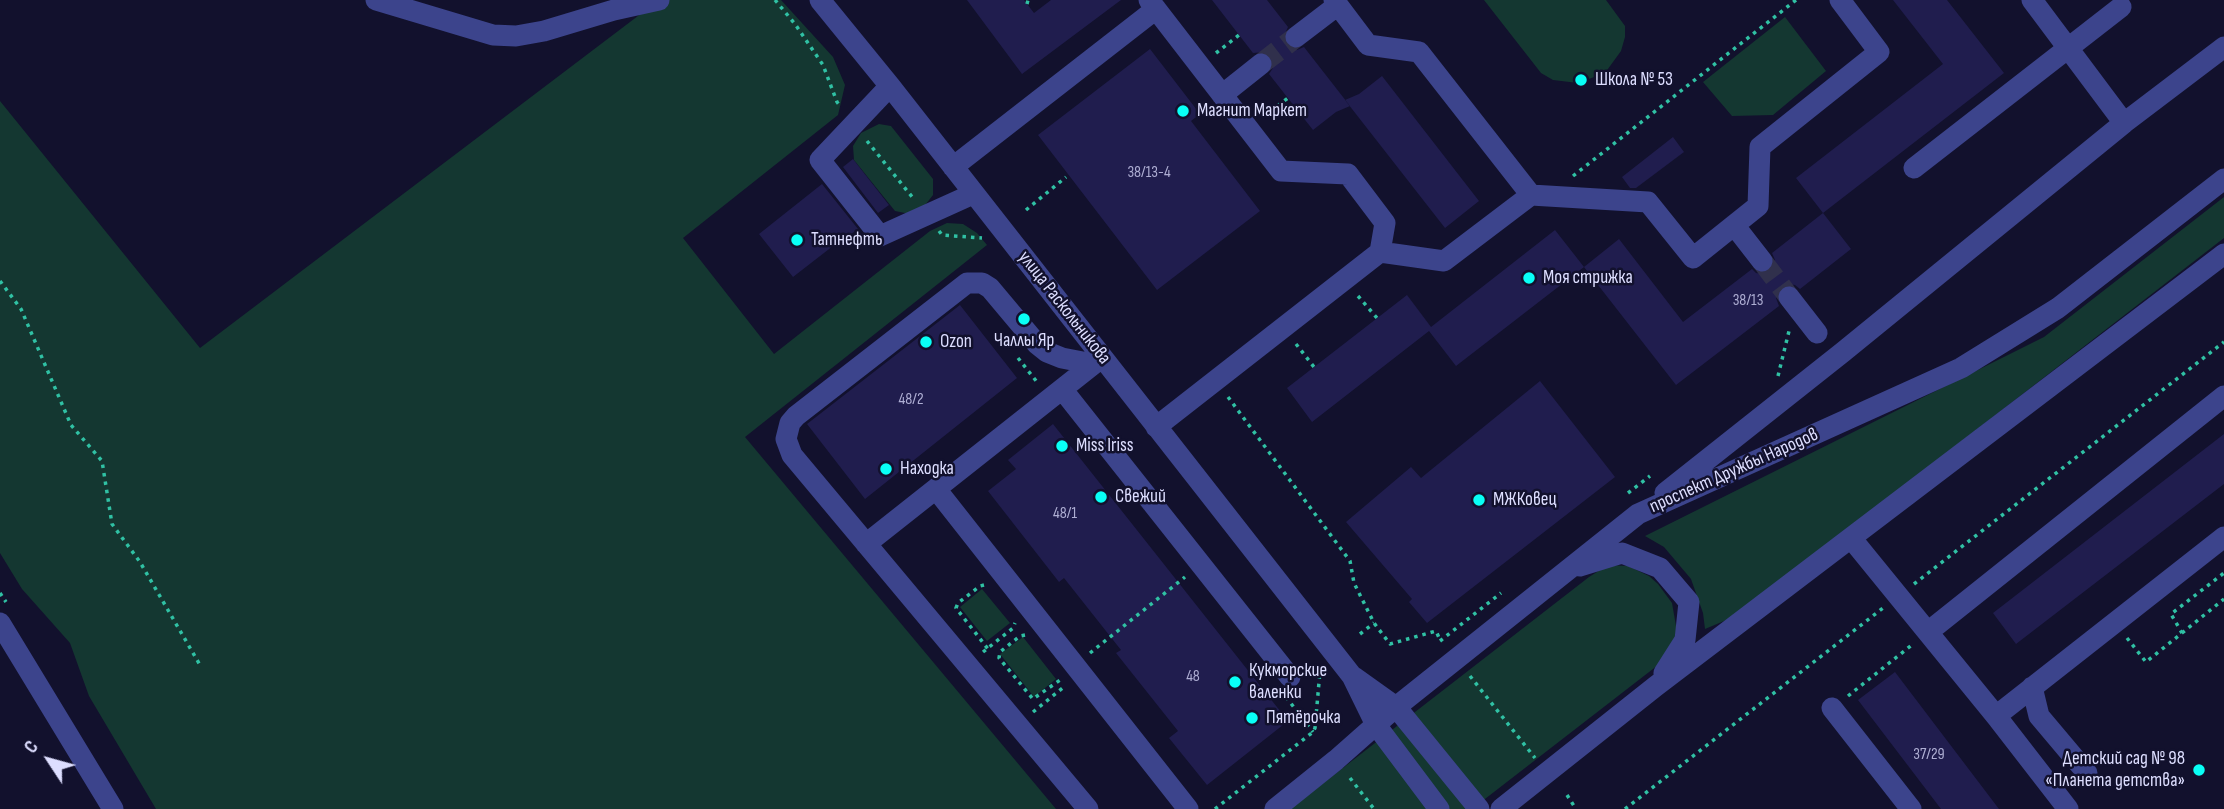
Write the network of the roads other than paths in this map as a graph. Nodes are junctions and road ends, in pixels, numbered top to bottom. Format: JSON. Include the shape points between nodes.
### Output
{"nodes":[{"id":1,"x":376,"y":0,"type":"edge"},
{"id":2,"x":659,"y":0,"type":"edge"},
{"id":3,"x":820,"y":0,"type":"edge"},
{"id":4,"x":1840,"y":0,"type":"edge"},
{"id":5,"x":2032,"y":0,"type":"edge"},
{"id":6,"x":1336,"y":2,"type":"edge"},
{"id":7,"x":1153,"y":4,"type":"edge"},
{"id":8,"x":2121,"y":8,"type":"dead end"},
{"id":9,"x":1296,"y":37,"type":"tunnel mouth"},
{"id":10,"x":2224,"y":47,"type":"edge"},
{"id":11,"x":2068,"y":48,"type":"junction"},
{"id":12,"x":1261,"y":64,"type":"tunnel mouth"},
{"id":13,"x":890,"y":86,"type":"junction"},
{"id":14,"x":1222,"y":94,"type":"junction"},
{"id":15,"x":2124,"y":123,"type":"junction"},
{"id":16,"x":953,"y":167,"type":"junction"},
{"id":17,"x":1914,"y":168,"type":"dead end"},
{"id":18,"x":2224,"y":179,"type":"edge"},
{"id":19,"x":974,"y":194,"type":"junction"},
{"id":20,"x":1540,"y":195,"type":"junction"},
{"id":21,"x":1734,"y":225,"type":"junction"},
{"id":22,"x":1380,"y":252,"type":"junction"},
{"id":23,"x":2224,"y":254,"type":"edge"},
{"id":24,"x":1762,"y":261,"type":"tunnel mouth"},
{"id":25,"x":1792,"y":301,"type":"tunnel mouth"},
{"id":26,"x":1817,"y":333,"type":"dead end"},
{"id":27,"x":1098,"y":361,"type":"junction"},
{"id":28,"x":1062,"y":388,"type":"junction"},
{"id":29,"x":2224,"y":396,"type":"edge"},
{"id":30,"x":1156,"y":427,"type":"junction"},
{"id":31,"x":936,"y":489,"type":"junction"},
{"id":32,"x":1638,"y":514,"type":"junction"},
{"id":33,"x":2224,"y":537,"type":"edge"},
{"id":34,"x":1851,"y":538,"type":"junction"},
{"id":35,"x":866,"y":544,"type":"junction"},
{"id":36,"x":1568,"y":569,"type":"junction"},
{"id":37,"x":0,"y":623,"type":"edge"},
{"id":38,"x":1928,"y":632,"type":"junction"},
{"id":39,"x":1352,"y":676,"type":"junction"},
{"id":40,"x":1290,"y":677,"type":"dead end"},
{"id":41,"x":1656,"y":686,"type":"junction"},
{"id":42,"x":2032,"y":687,"type":"junction"},
{"id":43,"x":1396,"y":707,"type":"junction"},
{"id":44,"x":1832,"y":708,"type":"road end"},
{"id":45,"x":1996,"y":716,"type":"junction"},
{"id":46,"x":1376,"y":725,"type":"junction"},
{"id":47,"x":2087,"y":773,"type":"dead end"},
{"id":48,"x":113,"y":809,"type":"edge"},
{"id":49,"x":1088,"y":809,"type":"edge"},
{"id":50,"x":1188,"y":809,"type":"edge"},
{"id":51,"x":1275,"y":809,"type":"edge"},
{"id":52,"x":1439,"y":809,"type":"edge"},
{"id":53,"x":1479,"y":809,"type":"edge"},
{"id":54,"x":1501,"y":809,"type":"edge"},
{"id":55,"x":1911,"y":809,"type":"edge"},
{"id":56,"x":2068,"y":809,"type":"edge"}],
"edges":[{"from":1,"to":2,"type":"street","via":[[493,35],[516,36]]},
{"from":3,"to":13,"type":"street","name":"улица Раскольникова"},
{"from":4,"to":21,"type":"street","via":[[1879,52],[1760,147],[1758,206]]},
{"from":5,"to":11,"type":"street"},
{"from":6,"to":9,"type":"street"},
{"from":6,"to":20,"type":"street","via":[[1368,44],[1419,52]]},
{"from":7,"to":14,"type":"street"},
{"from":7,"to":16,"type":"street"},
{"from":8,"to":11,"type":"street"},
{"from":10,"to":15,"type":"street"},
{"from":11,"to":15,"type":"street"},
{"from":11,"to":17,"type":"street"},
{"from":12,"to":14,"type":"street"},
{"from":13,"to":16,"type":"street","name":"улица Раскольникова"},
{"from":13,"to":19,"type":"street","via":[[820,160],[880,236]]},
{"from":14,"to":22,"type":"street","via":[[1281,171],[1348,174],[1385,223]]},
{"from":15,"to":32,"type":"street"},
{"from":16,"to":19,"type":"street","name":"улица Раскольникова"},
{"from":18,"to":32,"type":"street","name":"проспект Дружбы Народов","via":[[2058,308],[1961,368]]},
{"from":19,"to":27,"type":"street","name":"улица Раскольникова"},
{"from":20,"to":21,"type":"street","via":[[1648,202],[1693,258]]},
{"from":20,"to":22,"type":"street","via":[[1444,261]]},
{"from":21,"to":24,"type":"street"},
{"from":22,"to":30,"type":"street"},
{"from":23,"to":34,"type":"street"},
{"from":25,"to":26,"type":"street"},
{"from":27,"to":28,"type":"street"},
{"from":27,"to":30,"type":"street","name":"улица Раскольникова"},
{"from":27,"to":35,"type":"street","via":[[1062,359],[1047,352],[990,288],[967,283],[796,416],[786,432],[787,447]]},
{"from":28,"to":31,"type":"street"},
{"from":28,"to":40,"type":"street"},
{"from":29,"to":38,"type":"street"},
{"from":30,"to":39,"type":"street","name":"улица Раскольникова"},
{"from":31,"to":35,"type":"street"},
{"from":31,"to":50,"type":"street","via":[[1074,675]]},
{"from":32,"to":36,"type":"street","name":"проспект Дружбы Народов"},
{"from":33,"to":42,"type":"street"},
{"from":34,"to":38,"type":"street"},
{"from":34,"to":41,"type":"street"},
{"from":35,"to":49,"type":"street"},
{"from":36,"to":41,"type":"street","via":[[1622,553],[1660,568],[1689,602],[1685,640]]},
{"from":36,"to":43,"type":"street","name":"проспект Дружбы Народов"},
{"from":37,"to":48,"type":"street"},
{"from":38,"to":45,"type":"street"},
{"from":39,"to":43,"type":"street"},
{"from":39,"to":46,"type":"street"},
{"from":41,"to":54,"type":"street"},
{"from":42,"to":45,"type":"street"},
{"from":42,"to":47,"type":"street","via":[[2039,716]]},
{"from":43,"to":46,"type":"street","name":"проспект Дружбы Народов"},
{"from":43,"to":53,"type":"street"},
{"from":44,"to":55,"type":"street"},
{"from":45,"to":56,"type":"street"},
{"from":46,"to":51,"type":"street","name":"проспект Дружбы Народов"},
{"from":46,"to":52,"type":"street"}]}
